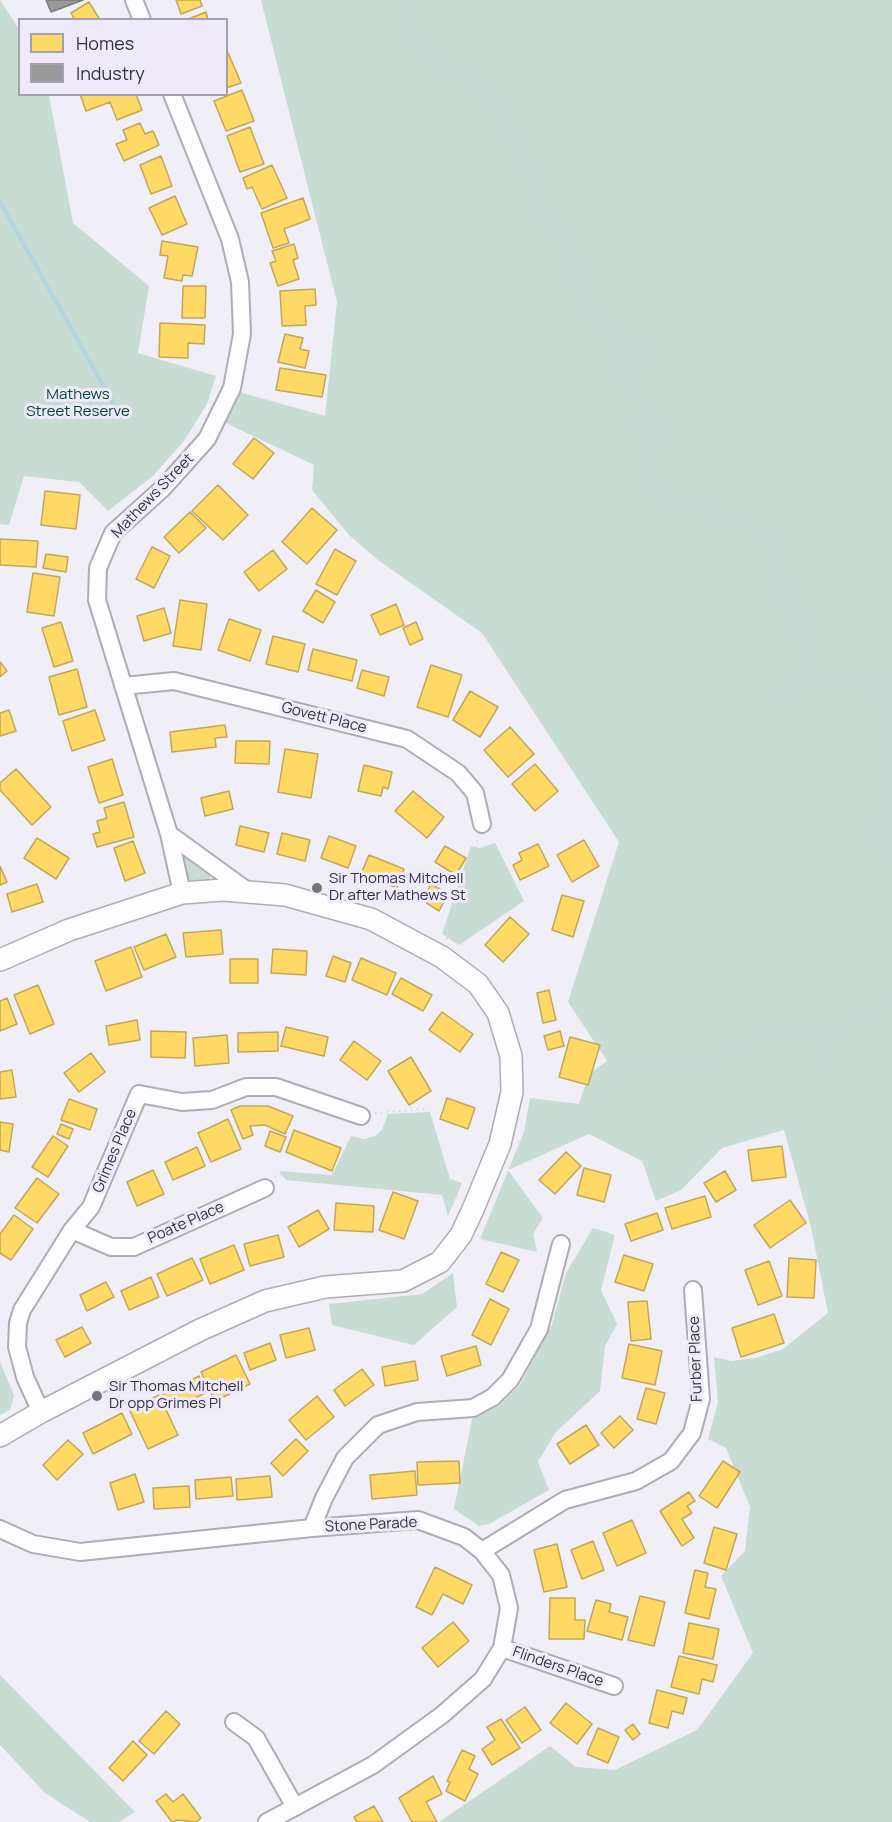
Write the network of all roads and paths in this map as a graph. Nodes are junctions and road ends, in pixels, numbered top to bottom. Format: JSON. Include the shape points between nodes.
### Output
{"nodes":[{"id":1,"x":134,"y":0,"type":"edge"},
{"id":2,"x":401,"y":0,"type":"edge"},
{"id":3,"x":141,"y":18,"type":"edge"},
{"id":4,"x":173,"y":96,"type":"edge"},
{"id":5,"x":615,"y":339,"type":"junction"},
{"id":6,"x":626,"y":375,"type":"junction"},
{"id":7,"x":645,"y":404,"type":"junction"},
{"id":8,"x":647,"y":471,"type":"junction"},
{"id":9,"x":778,"y":577,"type":"junction"},
{"id":10,"x":804,"y":646,"type":"junction"},
{"id":11,"x":812,"y":677,"type":"junction"},
{"id":12,"x":892,"y":685,"type":"edge"},
{"id":13,"x":123,"y":686,"type":"junction"},
{"id":14,"x":872,"y":692,"type":"junction"},
{"id":15,"x":782,"y":699,"type":"dead end"},
{"id":16,"x":892,"y":733,"type":"edge"},
{"id":17,"x":892,"y":748,"type":"edge"},
{"id":18,"x":892,"y":759,"type":"edge"},
{"id":19,"x":892,"y":782,"type":"edge"},
{"id":20,"x":482,"y":824,"type":"joint"},
{"id":21,"x":169,"y":834,"type":"junction"},
{"id":22,"x":892,"y":857,"type":"edge"},
{"id":23,"x":249,"y":892,"type":"junction"},
{"id":24,"x":182,"y":893,"type":"junction"},
{"id":25,"x":442,"y":957,"type":"junction"},
{"id":26,"x":0,"y":960,"type":"edge"},
{"id":27,"x":892,"y":993,"type":"edge"},
{"id":28,"x":827,"y":1032,"type":"junction"},
{"id":29,"x":831,"y":1063,"type":"dead end"},
{"id":30,"x":407,"y":1110,"type":"junction"},
{"id":31,"x":361,"y":1116,"type":"joint"},
{"id":32,"x":500,"y":1144,"type":"junction"},
{"id":33,"x":265,"y":1188,"type":"joint"},
{"id":34,"x":458,"y":1199,"type":"dead end"},
{"id":35,"x":72,"y":1230,"type":"junction"},
{"id":36,"x":561,"y":1244,"type":"dead end"},
{"id":37,"x":693,"y":1290,"type":"dead end"},
{"id":38,"x":41,"y":1412,"type":"junction"},
{"id":39,"x":0,"y":1436,"type":"edge"},
{"id":40,"x":312,"y":1528,"type":"junction"},
{"id":41,"x":0,"y":1529,"type":"edge"},
{"id":42,"x":482,"y":1551,"type":"junction"},
{"id":43,"x":502,"y":1648,"type":"junction"},
{"id":44,"x":614,"y":1686,"type":"dead end"},
{"id":45,"x":234,"y":1722,"type":"dead end"},
{"id":46,"x":295,"y":1807,"type":"junction"},
{"id":47,"x":267,"y":1822,"type":"edge"}],
"edges":[{"from":1,"to":3,"type":"street"},
{"from":2,"to":5,"type":"path","via":[[413,21],[420,51],[433,57],[443,69],[462,72],[482,85],[488,101],[501,111],[511,128],[514,147],[532,176],[539,194],[537,202],[577,264],[574,287],[603,317]]},
{"from":4,"to":13,"type":"street","name":"Mathews Street","via":[[230,239],[240,282],[242,334],[232,388],[207,439],[163,488],[113,533],[98,568],[97,600]]},
{"from":5,"to":6,"type":"path"},
{"from":5,"to":6,"type":"path","via":[[644,350],[638,366]]},
{"from":6,"to":7,"type":"path","via":[[627,390]]},
{"from":7,"to":8,"type":"path","via":[[640,428]]},
{"from":7,"to":8,"type":"path","via":[[655,416],[662,436]]},
{"from":8,"to":9,"type":"path","via":[[652,491],[667,500],[704,505],[718,521],[753,528],[768,536]]},
{"from":9,"to":10,"type":"path","via":[[779,595]]},
{"from":9,"to":10,"type":"path","via":[[797,589]]},
{"from":10,"to":11,"type":"path","via":[[804,669]]},
{"from":11,"to":14,"type":"path","via":[[858,681]]},
{"from":11,"to":15,"type":"path"},
{"from":12,"to":14,"type":"path"},
{"from":13,"to":20,"type":"street","name":"Govett Place","via":[[174,681],[407,739],[437,758],[475,793]]},
{"from":13,"to":21,"type":"street","name":"Mathews Street"},
{"from":14,"to":16,"type":"path","via":[[883,704]]},
{"from":17,"to":18,"type":"path"},
{"from":19,"to":22,"type":"path","via":[[878,837]]},
{"from":20,"to":25,"type":"path"},
{"from":21,"to":23,"type":"street"},
{"from":21,"to":24,"type":"street","name":"Mathews Street"},
{"from":23,"to":24,"type":"street"},
{"from":23,"to":25,"type":"street","via":[[285,895],[371,919]]},
{"from":24,"to":26,"type":"street","via":[[69,930]]},
{"from":25,"to":32,"type":"street","via":[[478,984],[498,1013],[511,1056],[512,1092]]},
{"from":27,"to":28,"type":"path","via":[[879,1008],[835,1032]]},
{"from":28,"to":29,"type":"path"},
{"from":28,"to":32,"type":"path","via":[[760,1038],[708,1061],[627,1064],[608,1088],[568,1119],[532,1137]]},
{"from":30,"to":31,"type":"path"},
{"from":30,"to":33,"type":"path","via":[[392,1133],[369,1143],[354,1144],[334,1178],[278,1175]]},
{"from":30,"to":34,"type":"path","via":[[426,1109],[449,1188]]},
{"from":31,"to":35,"type":"street","name":"Grimes Place","via":[[276,1087],[246,1087],[212,1100],[182,1102],[140,1094],[91,1207]]},
{"from":32,"to":38,"type":"street","via":[[461,1235],[440,1262],[420,1275],[403,1281],[326,1287],[265,1301]]},
{"from":33,"to":35,"type":"street","name":"Poate Place","via":[[134,1247],[111,1246]]},
{"from":35,"to":38,"type":"street","name":"Grimes Place","via":[[22,1310],[18,1323],[17,1347]]},
{"from":36,"to":40,"type":"street","via":[[539,1329],[510,1380],[493,1397],[473,1408],[417,1412],[378,1425],[345,1458]]},
{"from":37,"to":42,"type":"street","name":"Furber Place","via":[[701,1399],[692,1433],[671,1461],[636,1481],[565,1500]]},
{"from":38,"to":39,"type":"street"},
{"from":40,"to":41,"type":"street","name":"Stone Parade","via":[[80,1552],[33,1544]]},
{"from":40,"to":42,"type":"street","name":"Stone Parade","via":[[418,1520],[464,1537]]},
{"from":42,"to":43,"type":"street","name":"Stone Parade","via":[[501,1575],[509,1608]]},
{"from":43,"to":44,"type":"street","name":"Flinders Place"},
{"from":43,"to":46,"type":"street","name":"Stone Parade","via":[[483,1679],[442,1715],[373,1765]]},
{"from":45,"to":46,"type":"street","via":[[256,1738]]},
{"from":46,"to":47,"type":"street","name":"Stone Parade"}]}
